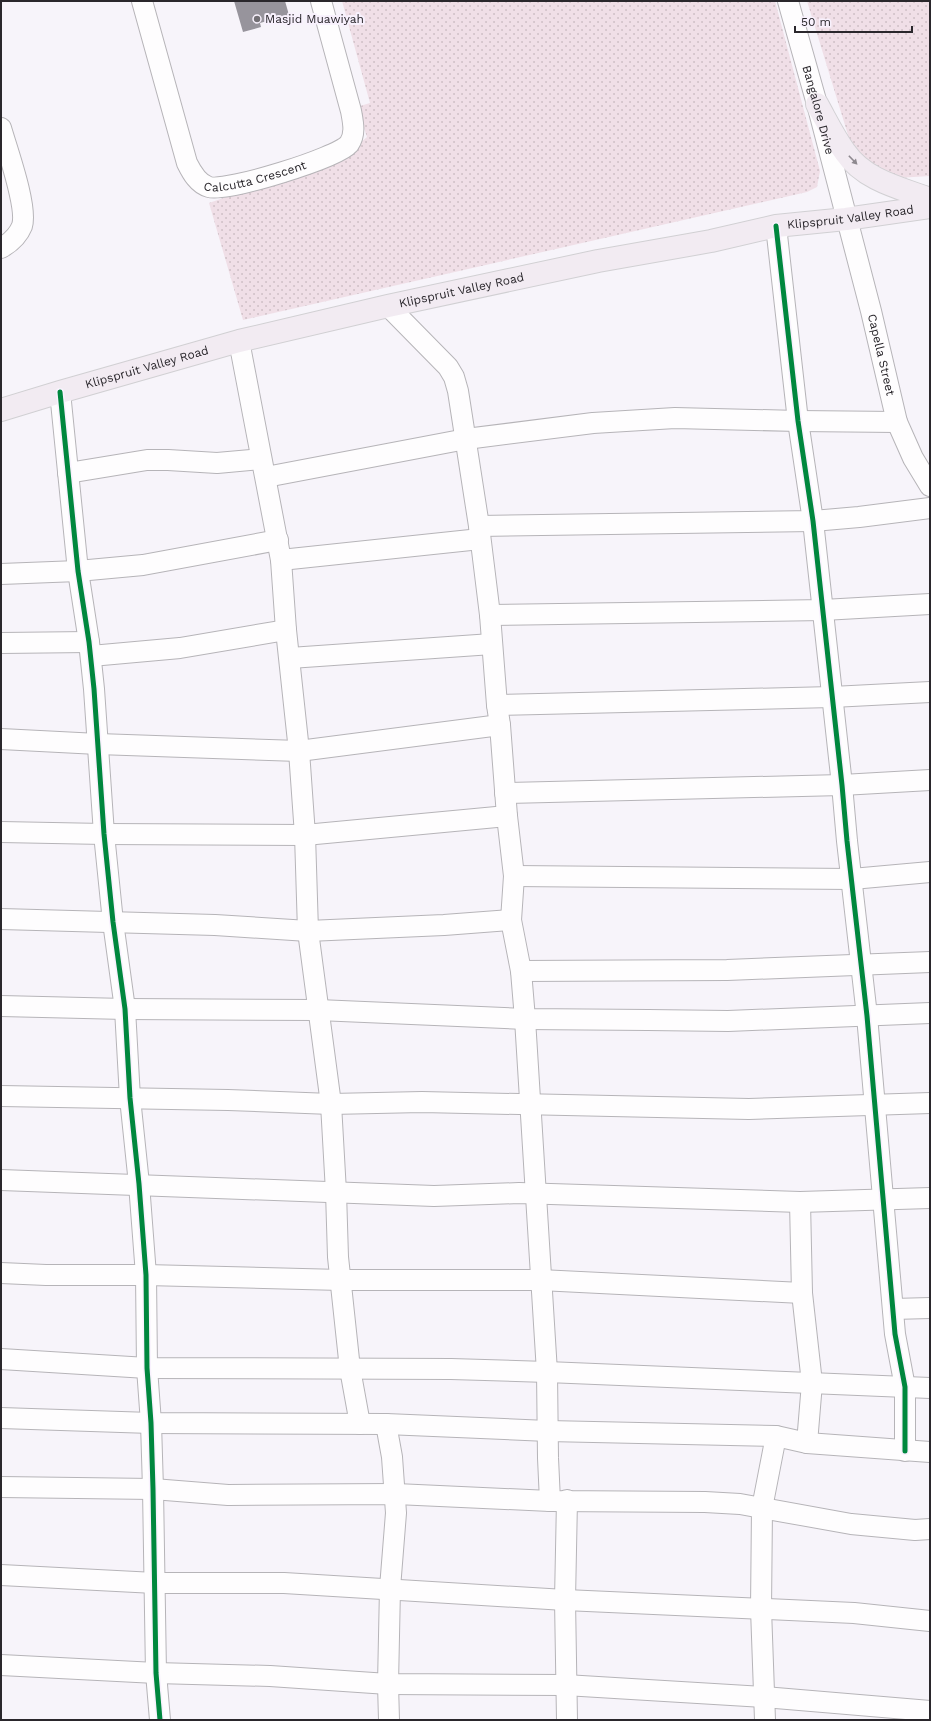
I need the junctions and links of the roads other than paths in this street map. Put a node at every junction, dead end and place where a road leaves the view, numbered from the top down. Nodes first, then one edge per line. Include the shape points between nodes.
1 (142, 1) edge
2 (321, 1) edge
3 (788, 1) edge
4 (817, 104) junction
5 (1, 128) edge
6 (930, 199) edge
7 (930, 207) edge
8 (846, 219) junction
9 (776, 226) junction
10 (1, 248) edge
11 (388, 306) junction
12 (239, 341) junction
13 (60, 392) junction
14 (1, 410) edge
15 (798, 421) junction
16 (897, 422) junction
17 (466, 440) junction
18 (264, 468) junction
19 (68, 473) junction
20 (930, 486) edge
21 (930, 508) edge
22 (813, 521) junction
23 (480, 532) junction
24 (278, 540) junction
25 (281, 560) junction
26 (78, 571) junction
27 (1, 574) edge
28 (930, 604) edge
29 (823, 610) junction
30 (490, 615) junction
31 (286, 630) junction
32 (1, 642) edge
33 (492, 644) junction
34 (90, 649) junction
35 (290, 658) junction
36 (930, 692) edge
37 (832, 697) junction
38 (496, 705) junction
39 (500, 726) junction
40 (1, 739) edge
41 (98, 744) junction
42 (299, 751) junction
43 (930, 780) edge
44 (842, 785) junction
45 (505, 793) junction
46 (507, 816) junction
47 (1, 832) edge
48 (104, 834) junction
49 (305, 836) junction
50 (930, 872) edge
51 (514, 876) junction
52 (852, 879) junction
53 (1, 919) edge
54 (511, 920) junction
55 (113, 922) junction
56 (308, 931) junction
57 (930, 962) edge
58 (861, 965) junction
59 (521, 972) junction
60 (1, 1006) edge
61 (125, 1009) junction
62 (318, 1010) junction
63 (930, 1013) edge
64 (867, 1016) junction
65 (525, 1019) junction
66 (1, 1096) edge
67 (130, 1098) junction
68 (930, 1103) edge
69 (330, 1104) junction
70 (529, 1104) junction
71 (874, 1106) junction
72 (1, 1180) edge
73 (139, 1184) junction
74 (336, 1192) junction
75 (535, 1195) junction
76 (930, 1198) edge
77 (883, 1200) junction
78 (800, 1202) junction
79 (1, 1273) edge
80 (146, 1275) junction
81 (341, 1280) junction
82 (540, 1280) junction
83 (802, 1293) junction
84 (930, 1308) edge
85 (893, 1309) junction
86 (1, 1359) edge
87 (147, 1368) junction
88 (350, 1369) junction
89 (547, 1372) junction
90 (812, 1383) junction
91 (905, 1387) junction
92 (930, 1388) edge
93 (1, 1418) edge
94 (151, 1423) junction
95 (360, 1424) junction
96 (386, 1424) junction
97 (548, 1431) junction
98 (776, 1436) junction
99 (807, 1443) junction
100 (905, 1451) junction
101 (930, 1452) edge
102 (1, 1488) edge
103 (154, 1489) junction
104 (396, 1494) junction
105 (558, 1500) junction
106 (762, 1508) junction
107 (930, 1530) edge
108 (1, 1575) edge
109 (156, 1583) junction
110 (390, 1588) junction
111 (565, 1600) junction
112 (761, 1609) junction
113 (930, 1620) edge
114 (1, 1665) edge
115 (156, 1673) junction
116 (388, 1684) junction
117 (566, 1685) junction
118 (764, 1697) junction
119 (930, 1711) edge
120 (160, 1720) edge
121 (389, 1720) edge
122 (567, 1720) edge
123 (765, 1720) edge

1 - 2 street, Calcutta Crescent via 192,173 203,184 221,188 244,184 328,157 349,143 354,128 351,111
3 - 4 street, Bangalore Drive
4 -> 6 main road via 845,153 859,167 889,184
4 - 8 street, Bangalore Drive
5 - 10 street via 23,216 17,235
7 - 8 main road, Klipspruit Valley Road
8 - 9 main road, Klipspruit Valley Road
8 - 16 street, Capella Street
9 - 11 main road, Klipspruit Valley Road
9 - 15 street
11 - 12 main road, Klipspruit Valley Road
11 - 17 street via 448,367 454,377
12 - 13 main road, Klipspruit Valley Road
12 - 18 street
13 - 14 main road, Klipspruit Valley Road
13 - 19 street
15 - 16 street
15 - 17 street via 674,418 593,423
15 - 22 street
16 - 20 street, Capella Street via 913,458
17 - 18 street
17 - 23 street
18 - 19 street via 147,460
18 - 24 street
19 - 26 street
21 - 22 street
22 - 23 street
22 - 29 street
23 - 25 street
23 - 30 street
24 - 25 street
24 - 26 street via 143,565
25 - 31 street
26 - 27 street
26 - 34 street
28 - 29 street
29 - 30 street
29 - 37 street
30 - 33 street
31 - 34 street via 180,648
31 - 35 street
32 - 34 street
33 - 35 street
33 - 38 street
34 - 41 street
35 - 42 street
36 - 37 street
37 - 38 street
37 - 44 street
38 - 39 street
39 - 42 street
39 - 45 street
40 - 41 street
41 - 42 street
41 - 48 street
42 - 49 street
43 - 44 street
44 - 45 street
44 - 52 street
45 - 46 street
46 - 49 street
46 - 51 street
47 - 48 street
48 - 49 street
48 - 55 street
49 - 56 street
50 - 52 street
51 - 52 street
51 - 54 street
52 - 58 street
53 - 55 street
54 - 56 street
54 - 59 street
55 - 56 street
55 - 61 street
56 - 62 street
57 - 58 street
58 - 59 street via 727,970
58 - 64 street
59 - 65 street
60 - 61 street
61 - 62 street
61 - 67 street
62 - 65 street
62 - 69 street
63 - 64 street
64 - 65 street via 728,1021
64 - 71 street
65 - 70 street
66 - 67 street
67 - 69 street
67 - 73 street
68 - 71 street
69 - 70 street
69 - 74 street
70 - 71 street via 749,1109
70 - 75 street
71 - 77 street
72 - 73 street
73 - 74 street
73 - 80 street
74 - 75 street via 434,1196 519,1193
74 - 81 street
75 - 78 street
75 - 82 street
76 - 77 street
77 - 78 street
77 - 85 street
78 - 83 street
79 - 80 street
80 - 81 street
80 - 87 street
81 - 82 street
81 - 88 street
82 - 83 street
82 - 89 street
83 - 90 street
84 - 85 street
85 - 91 street
86 - 87 street
87 - 88 street
87 - 94 street
88 - 89 street
88 - 95 street
89 - 90 street
89 - 97 street
90 - 91 street
90 - 99 street
91 - 92 street
91 - 100 street
93 - 94 street
94 - 95 street
94 - 103 street
95 - 96 street
96 - 97 street
96 - 104 street
97 - 98 street
97 - 105 street
98 - 99 street
98 - 106 street
99 - 100 street
100 - 101 street
102 - 103 street
103 - 104 street via 228,1495
103 - 109 street
104 - 105 street
104 - 110 street
105 - 106 street via 705,1502
105 - 111 street
106 - 107 street via 851,1524
106 - 112 street
108 - 109 street
109 - 110 street via 284,1582
109 - 115 street
110 - 111 street
110 - 116 street
111 - 112 street
111 - 117 street
112 - 113 street via 854,1613
112 - 118 street
114 - 115 street
115 - 116 street via 270,1676
115 - 120 street
116 - 117 street
116 - 121 street
117 - 118 street
117 - 122 street
118 - 119 street
118 - 123 street

